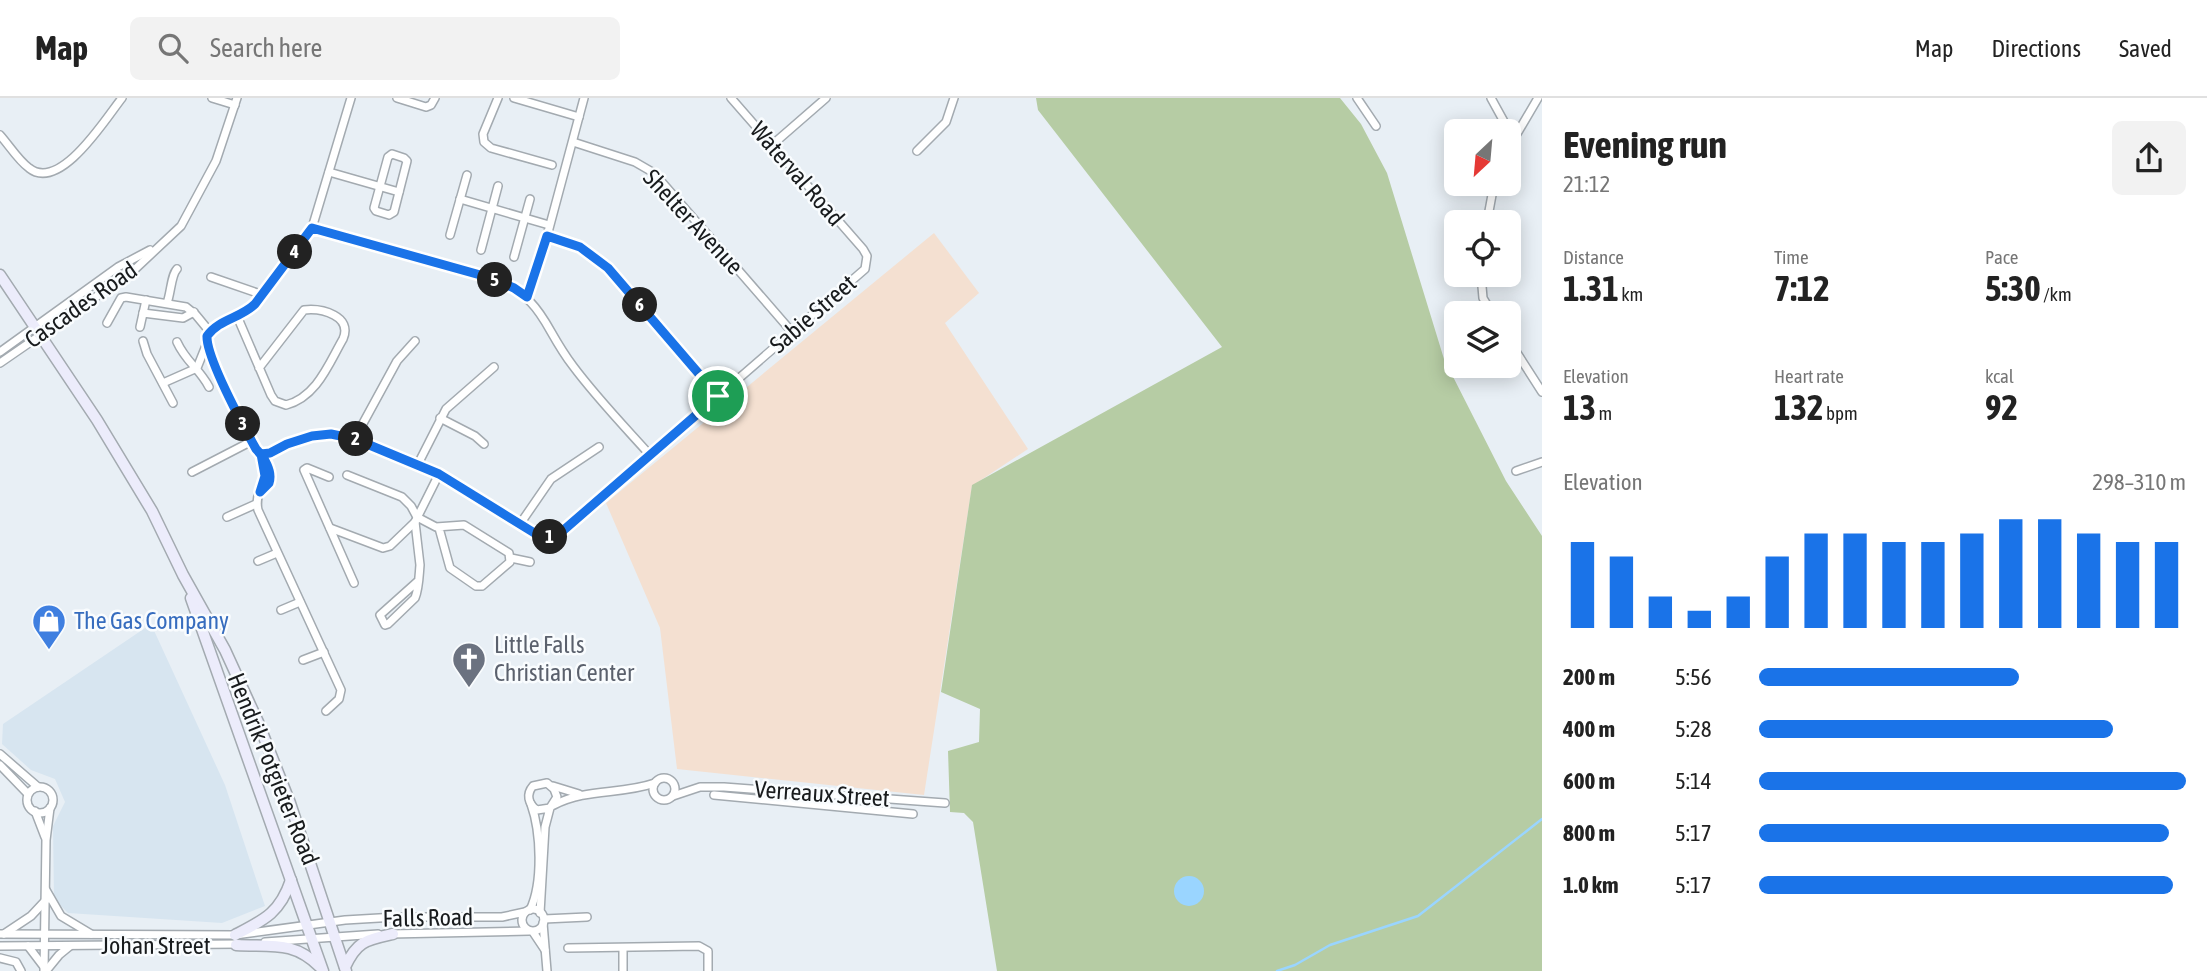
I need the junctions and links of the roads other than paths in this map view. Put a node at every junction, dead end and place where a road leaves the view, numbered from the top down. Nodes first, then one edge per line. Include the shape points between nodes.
1 (122, 98) edge
2 (212, 98) edge
3 (351, 98) edge
4 (397, 98) edge
5 (435, 98) edge
6 (498, 98) edge
7 (514, 98) edge
8 (584, 98) edge
9 (730, 98) edge
10 (826, 98) edge
11 (954, 98) edge
12 (1357, 98) edge
13 (1491, 98) edge
14 (1538, 98) edge
15 (236, 101) edge
16 (579, 117) junction
17 (1503, 119) edge
18 (1521, 125) edge
19 (1376, 126) dead end
20 (0, 135) edge
21 (573, 142) junction
22 (772, 145) junction
23 (917, 151) dead end
24 (552, 165) dead end
25 (329, 172) junction
26 (467, 175) dead end
27 (498, 186) dead end
28 (380, 187) junction
29 (399, 192) junction
30 (460, 199) junction
31 (530, 199) dead end
32 (492, 208) junction
33 (526, 218) junction
34 (549, 225) junction
35 (312, 228) junction
36 (450, 235) dead end
37 (547, 236) junction
38 (160, 245) junction
39 (863, 249) joint
40 (481, 250) dead end
41 (514, 257) dead end
42 (177, 269) dead end
43 (0, 275) edge
44 (211, 277) dead end
45 (263, 295) junction
46 (527, 297) junction
47 (146, 300) junction
48 (167, 303) junction
49 (194, 312) junction
50 (143, 313) junction
51 (237, 316) junction
52 (107, 323) dead end
53 (140, 327) dead end
54 (37, 330) junction
55 (210, 332) junction
56 (792, 332) junction
57 (143, 341) dead end
58 (415, 341) dead end
59 (177, 342) dead end
60 (207, 343) junction
61 (0, 352) edge
62 (1521, 359) edge
63 (0, 363) edge
64 (494, 367) dead end
65 (197, 368) junction
66 (259, 368) junction
67 (163, 383) junction
68 (209, 387) dead end
69 (1542, 392) edge
70 (718, 396) junction
71 (173, 403) dead end
72 (440, 418) junction
73 (355, 439) junction
74 (252, 441) junction
75 (484, 444) dead end
76 (599, 447) dead end
77 (261, 454) junction
78 (650, 455) junction
79 (1542, 462) edge
80 (418, 464) junction
81 (1516, 471) dead end
82 (192, 472) dead end
83 (439, 474) junction
84 (347, 475) dead end
85 (329, 477) dead end
86 (256, 504) junction
87 (227, 517) dead end
88 (416, 520) junction
89 (520, 524) junction
90 (330, 528) junction
91 (439, 528) junction
92 (277, 553) junction
93 (511, 558) junction
94 (258, 561) dead end
95 (530, 562) dead end
96 (183, 575) junction
97 (418, 581) junction
98 (354, 583) dead end
99 (300, 602) junction
100 (281, 610) dead end
101 (324, 652) junction
102 (303, 660) dead end
103 (326, 711) dead end
104 (0, 754) edge
105 (0, 765) edge
106 (671, 782) junction
107 (655, 783) junction
108 (551, 785) junction
109 (38, 787) junction
110 (700, 787) junction
111 (626, 790) junction
112 (28, 794) junction
113 (580, 794) junction
114 (714, 795) dead end
115 (673, 796) junction
116 (656, 797) junction
117 (945, 803) dead end
118 (530, 804) junction
119 (552, 807) junction
120 (50, 808) junction
121 (35, 811) junction
122 (913, 814) dead end
123 (46, 841) junction
124 (291, 880) junction
125 (46, 890) junction
126 (46, 900) junction
127 (527, 911) junction
128 (587, 917) dead end
129 (462, 918) junction
130 (542, 918) junction
131 (330, 922) junction
132 (306, 925) junction
133 (462, 931) junction
134 (531, 931) junction
135 (1, 934) edge
136 (45, 934) junction
137 (393, 934) junction
138 (92, 935) junction
139 (335, 936) junction
140 (311, 937) junction
141 (235, 939) junction
142 (0, 946) edge
143 (28, 946) junction
144 (45, 946) junction
145 (70, 946) junction
146 (568, 948) dead end
147 (623, 948) junction
148 (546, 951) junction
149 (0, 958) edge
150 (345, 969) edge
151 (45, 970) edge
152 (323, 970) edge
153 (21, 971) edge
154 (547, 971) edge
155 (623, 971) edge
156 (708, 971) edge

1 - 20 street via 69,163 55,170 29,169
2 - 15 street
3 - 25 street
4 - 5 street via 426,107
6 - 24 street via 484,142
7 - 16 street
8 - 16 street
9 - 22 street, Waterval Road
10 - 22 street
11 - 23 street via 946,122
12 - 19 street
13 - 17 street
14 - 18 street
15 - 38 street, Cascades Road via 203,189 181,226
16 - 21 street
21 - 34 street
21 - 56 street, Shelter Avenue via 635,162 653,173
22 - 39 street, Waterval Road
25 - 28 street
25 - 35 street
26 - 30 street
27 - 32 street
28 - 29 street
28 - 29 street via 376,211 392,214
28 - 29 street via 389,155 404,158
30 - 32 street
30 - 36 street
31 - 33 street
32 - 33 street
32 - 40 street
33 - 34 street
33 - 41 street
34 - 37 street
35 - 45 street
35 - 46 street via 491,278
37 - 46 street
37 - 70 street via 580,247 608,268
38 - 54 street, Cascades Road via 118,267
38 - 54 street, Cascades Road via 132,272
39 - 56 street, Sabie Street via 865,269
42 - 48 street
43 - 54 main road, Hendrik Potgieter Road
44 - 45 street
45 - 51 street
46 - 78 street via 570,363
47 - 48 street
47 - 50 street
47 - 52 street via 123,297
48 - 49 street
49 - 50 street via 183,318
49 - 55 street
50 - 53 street
51 - 55 street
51 - 66 street
54 - 61 street, Cascades Road
54 - 63 street, Cascades Road
54 - 96 main road, Hendrik Potgieter Road via 152,511
55 - 60 street
56 - 70 street, Sabie Street
57 - 67 street
58 - 73 street via 397,361
59 - 65 street
60 - 65 street
60 - 74 street
62 - 69 street
64 - 72 street via 455,399
65 - 67 street
65 - 68 street
66 - 66 street via 304,310 342,318 346,324 347,331 316,385 291,404 275,401
67 - 71 street
70 - 78 street, Sabie Street
72 - 75 street
72 - 80 street
73 - 77 street, Sabie Street via 312,436
73 - 80 street, Sabie Street
74 - 77 street
74 - 82 street
76 - 89 street via 551,479
77 - 86 street via 265,476
78 - 89 street, Sabie Street via 558,535 545,537
79 - 81 street
80 - 83 street, Sabie Street
83 - 88 street
83 - 89 street, Sabie Street
84 - 88 street via 402,497
85 - 90 street via 305,468
86 - 87 street
86 - 92 street
88 - 90 street via 383,548
88 - 91 street
88 - 97 street
90 - 98 street
91 - 93 street via 464,525
91 - 93 street via 450,568 476,586 482,586
92 - 94 street
92 - 99 street
93 - 95 street
96 - 124 main road, Hendrik Potgieter Road
96 - 131 main road, Hendrik Potgieter Road via 258,722
97 - 97 street via 380,615 385,625 412,603
99 - 100 street
99 - 101 street
101 - 102 street
101 - 103 street via 342,693
104 - 109 street
105 - 112 street
106 - 107 street via 661,779
106 - 110 street, Verreaux Street
106 - 115 street
107 - 111 street
107 - 116 street
108 - 113 street
108 - 118 street via 533,786
108 - 119 street via 556,793
109 - 112 street
109 - 120 street via 51,793
110 - 115 street, Verreaux Street
110 - 117 street, Verreaux Street
111 - 113 street
111 - 116 street
112 - 121 street via 29,806
113 - 119 street
114 - 122 street
115 - 116 street via 665,800
118 - 119 street via 537,810
118 - 127 street via 538,828 538,848 536,892
119 - 130 street via 543,849
120 - 121 street
120 - 123 street
121 - 123 street
123 - 125 street
124 - 132 main road, Hendrik Potgieter Road
124 - 141 main road via 286,896 272,913
125 - 126 street
125 - 138 street via 61,916
126 - 135 street via 31,916
126 - 136 street
127 - 129 street, Falls Road
127 - 130 street
127 - 134 street via 522,924
128 - 130 street
129 - 131 street, Falls Road
129 - 133 street
130 - 134 street via 540,929
130 - 148 street
131 - 132 street, Falls Road
131 - 139 main road, Hendrik Potgieter Road
132 - 140 main road, Hendrik Potgieter Road
132 - 141 street, Johan Street
133 - 134 street, Falls Road
133 - 137 street, Falls Road
134 - 148 street
135 - 136 street, Johan Street
136 - 138 street, Johan Street
136 - 144 street
137 - 139 street, Falls Road
137 - 150 main road via 363,942
138 - 141 street, Johan Street
139 - 140 street, Falls Road
139 - 150 main road, Hendrik Potgieter Road
140 - 141 street, Johan Street
140 - 152 main road, Hendrik Potgieter Road
141 - 145 street, Johan Street
141 - 152 main road via 292,948
142 - 143 street, Johan Street
143 - 144 street, Johan Street
143 - 151 street
144 - 145 street, Johan Street
144 - 151 street
145 - 151 street
146 - 147 street
147 - 155 street
147 - 156 street via 699,946 708,951
148 - 154 street
149 - 153 street via 16,962

